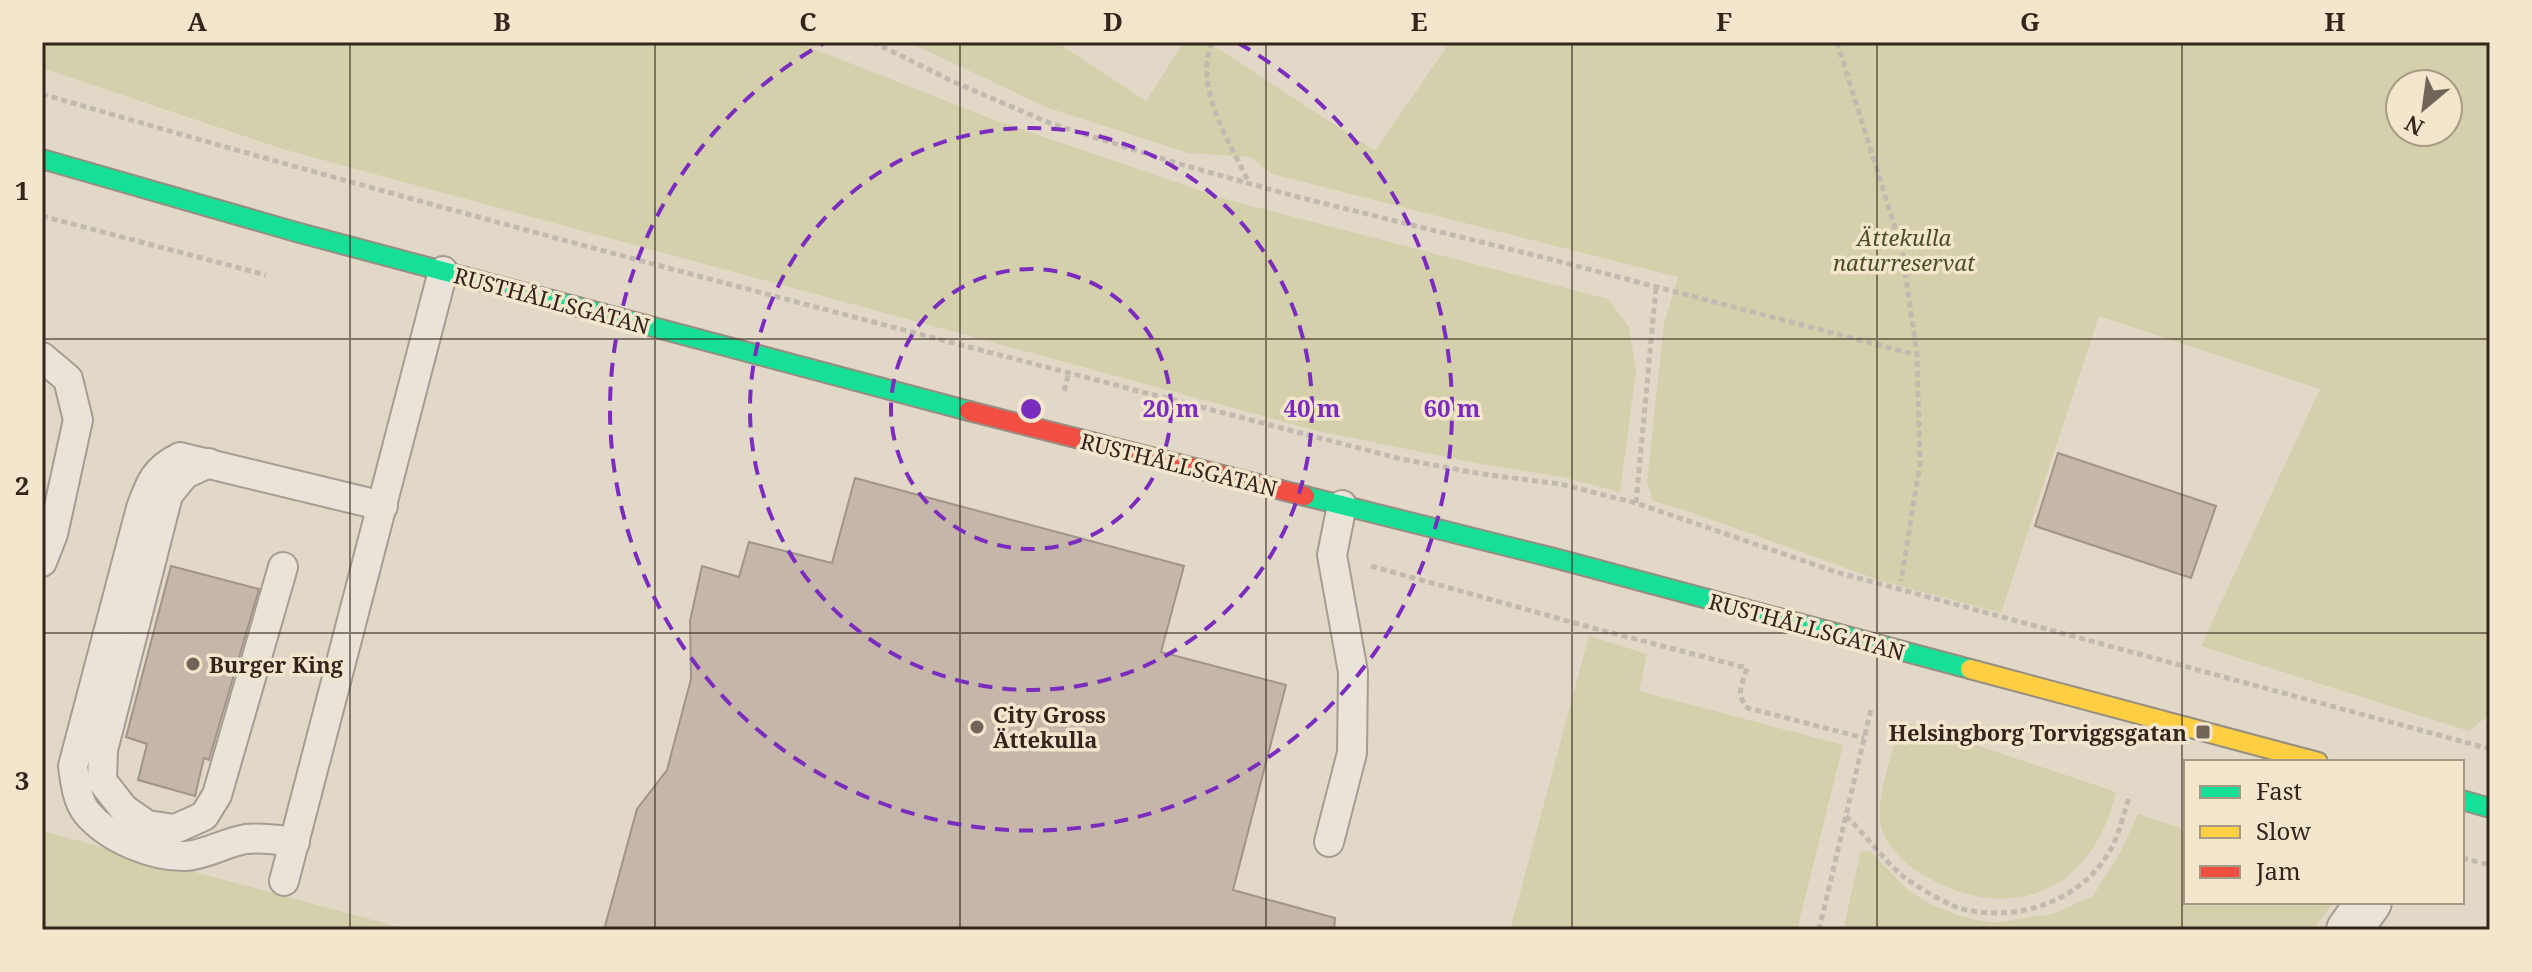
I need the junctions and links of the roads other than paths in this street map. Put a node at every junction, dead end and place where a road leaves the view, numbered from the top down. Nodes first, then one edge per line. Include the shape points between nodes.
1 (42, 159) edge
2 (443, 271) junction
3 (42, 357) edge
4 (209, 463) junction
5 (1342, 505) junction
6 (383, 506) junction
7 (42, 562) edge
8 (283, 567) dead end
9 (2311, 760) edge
10 (295, 842) junction
11 (1329, 842) dead end
12 (284, 881) dead end
13 (2368, 904) edge
14 (2349, 930) edge

1 - 2 main road, RUSTHÅLLSGATAN
2 - 5 main road, RUSTHÅLLSGATAN
2 - 6 lane
3 - 7 lane via 68,379 78,420
4 - 6 lane
4 - 8 lane via 185,474 168,495 103,750 102,781 124,809 147,825 175,829 204,816 217,795
4 - 10 lane via 180,457 163,465 149,485 73,766 76,786 86,811 108,831 164,855 190,856 244,839
5 - 9 main road, RUSTHÅLLSGATAN
5 - 11 lane via 1332,555 1353,672 1352,753
6 - 10 lane
10 - 12 lane
13 - 14 street

